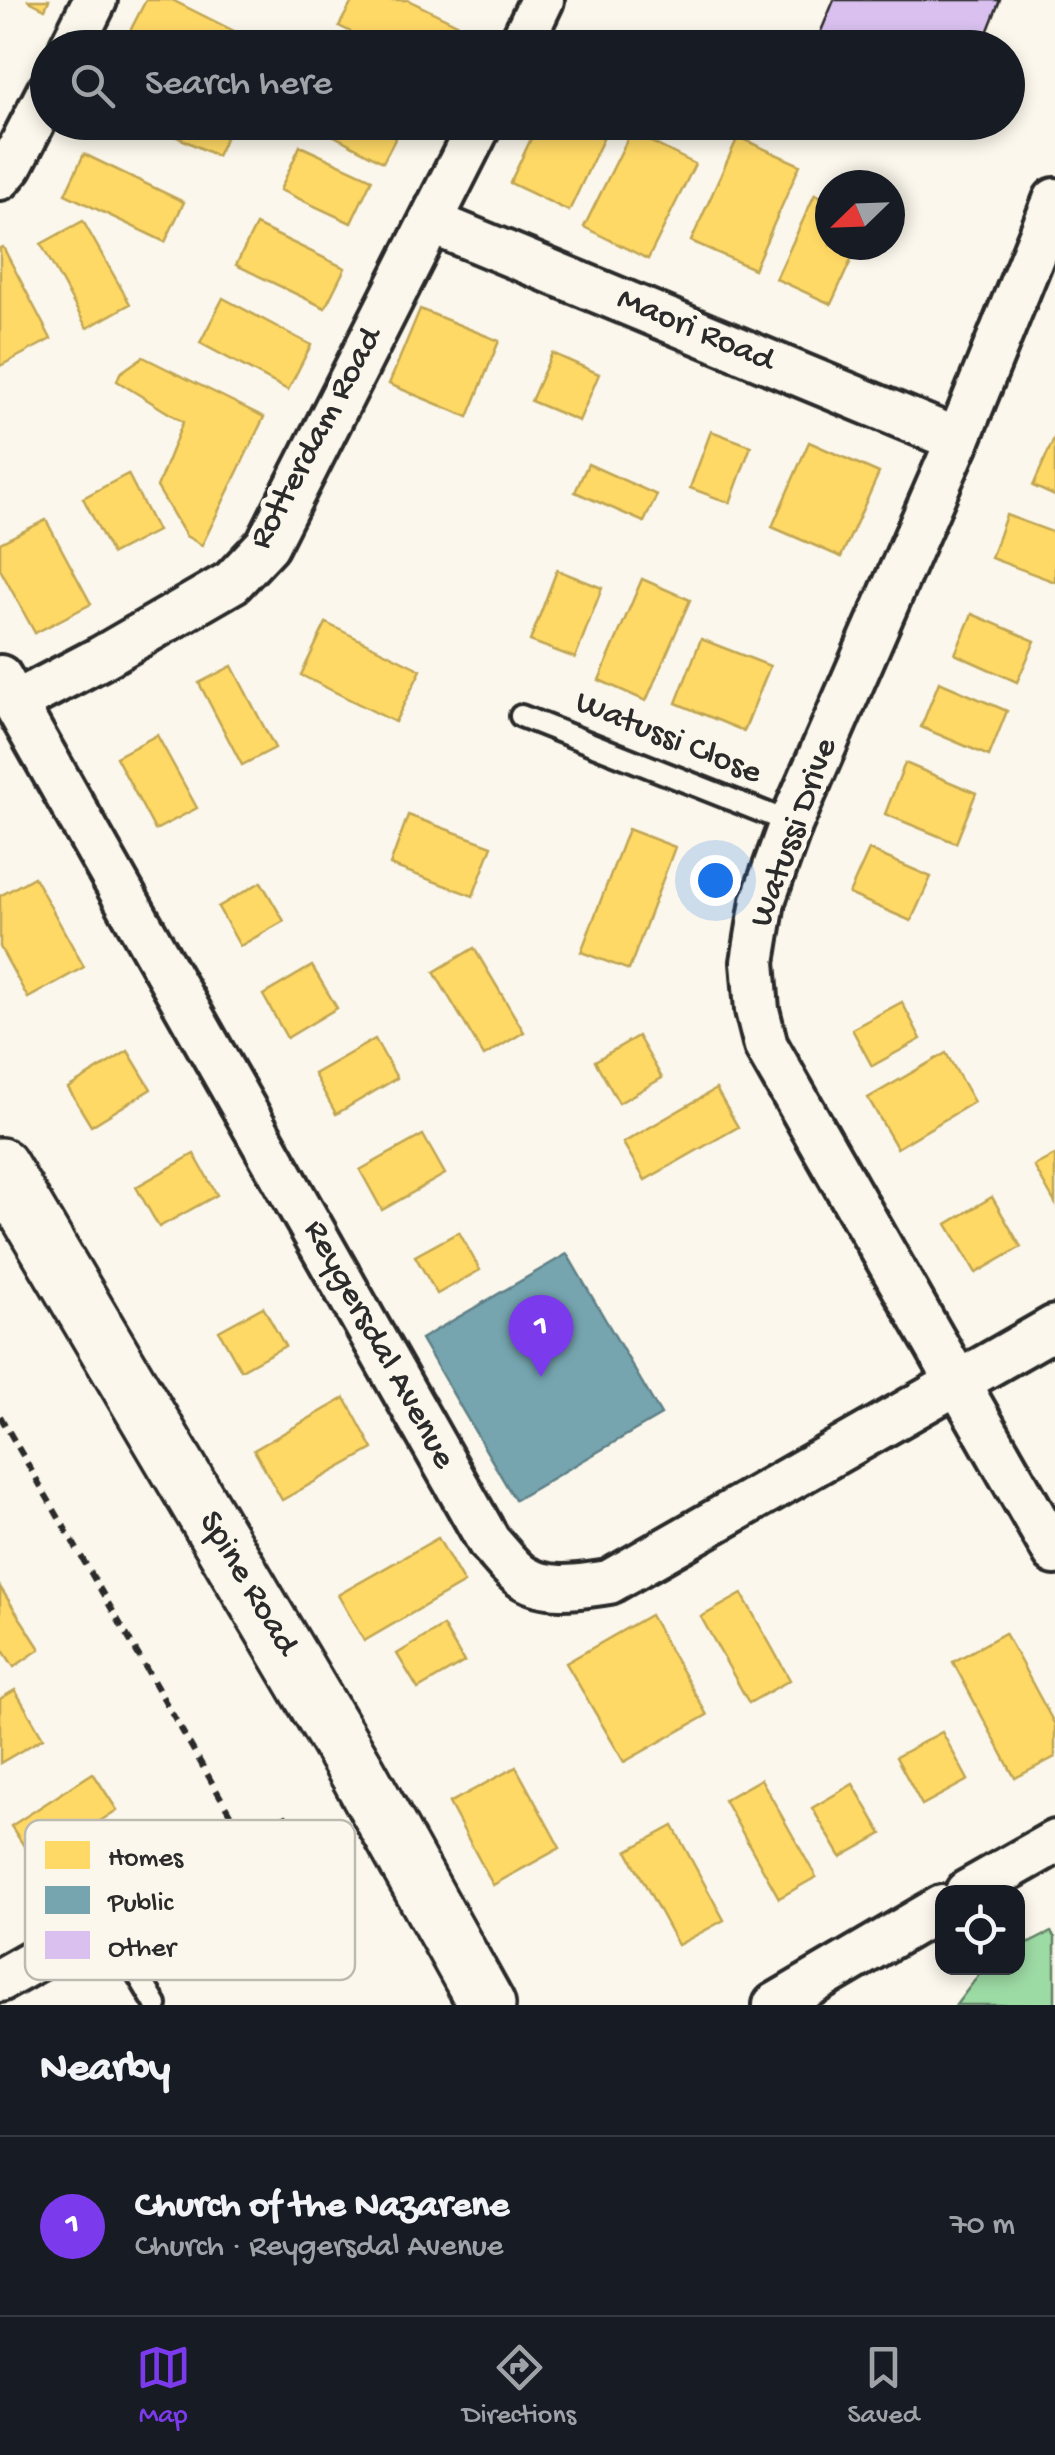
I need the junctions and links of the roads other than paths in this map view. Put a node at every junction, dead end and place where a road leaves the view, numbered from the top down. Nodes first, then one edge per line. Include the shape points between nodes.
1 (95, 0) edge
2 (542, 0) edge
3 (80, 30) edge
4 (527, 30) edge
5 (30, 128) edge
6 (472, 140) edge
7 (0, 178) edge
8 (1055, 200) edge
9 (431, 222) junction
10 (958, 440) junction
11 (7, 690) edge
12 (522, 716) dead end
13 (791, 823) junction
14 (0, 1166) edge
15 (1055, 1327) edge
16 (959, 1382) junction
17 (1055, 1552) edge
18 (1055, 1842) edge
19 (979, 1885) edge
20 (935, 1911) edge
21 (25, 1963) edge
22 (2, 1974) edge
23 (142, 1980) edge
24 (156, 2005) edge
25 (487, 2005) edge
26 (775, 2005) edge

1 - 3 street
2 - 4 street
5 - 7 street
6 - 9 street, Rotterdam Road
8 - 10 street, Watussi Drive
9 - 10 street, Maori Road
9 - 11 street, Rotterdam Road via 266,545 232,582 101,658
10 - 13 street, Watussi Drive
11 - 16 street, Reygersdal Avenue via 489,1542 521,1576 544,1586 609,1582
12 - 13 lane, Watussi Close
13 - 16 street, Watussi Drive via 764,902 753,962 766,1046
14 - 25 main road, Spine Road
15 - 16 street, Reygersdal Avenue
16 - 17 street, Watussi Drive
18 - 19 street
20 - 26 street
21 - 22 street
23 - 24 lane

